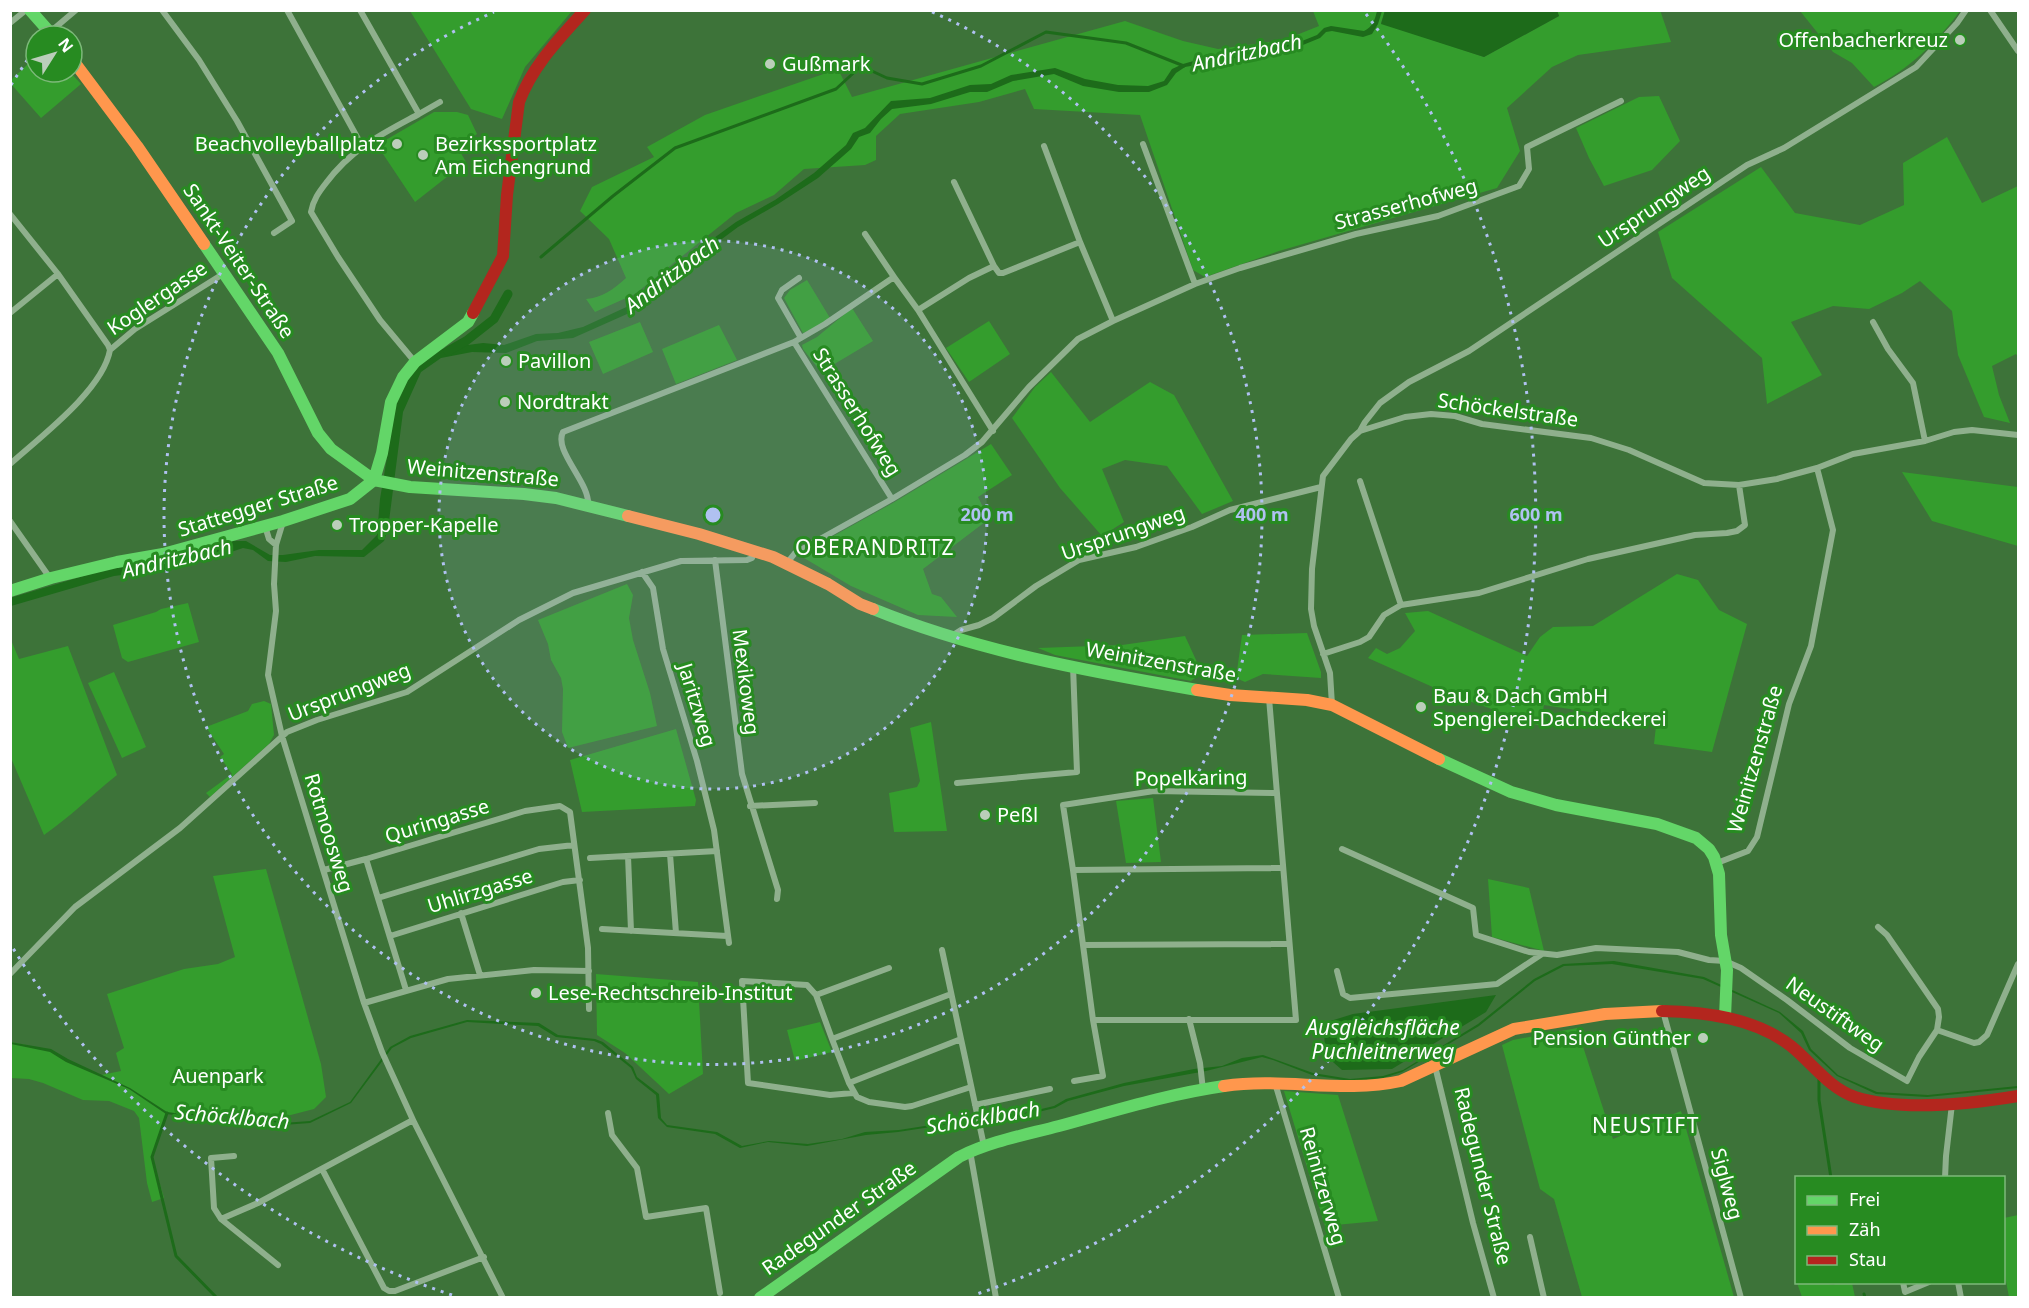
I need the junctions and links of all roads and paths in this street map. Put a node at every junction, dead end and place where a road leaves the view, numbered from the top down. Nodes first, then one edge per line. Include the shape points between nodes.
1 (28, 10) edge
2 (76, 10) edge
3 (162, 10) edge
4 (287, 10) edge
5 (360, 10) edge
6 (585, 10) edge
7 (1966, 10) edge
8 (1990, 10) edge
9 (10, 24) edge
10 (41, 24) edge
11 (61, 24) edge
12 (2019, 51) edge
13 (84, 75) edge
14 (1621, 101) dead end
15 (440, 102) dead end
16 (419, 114) junction
17 (1143, 144) dead end
18 (362, 146) junction
19 (1044, 146) dead end
20 (954, 182) dead end
21 (10, 214) edge
22 (274, 233) dead end
23 (865, 234) dead end
24 (1080, 242) junction
25 (994, 266) junction
26 (58, 274) junction
27 (223, 274) junction
28 (894, 277) junction
29 (799, 278) dead end
30 (1195, 285) junction
31 (918, 310) junction
32 (10, 313) edge
33 (1113, 321) junction
34 (1873, 322) dead end
35 (801, 338) junction
36 (794, 342) junction
37 (110, 350) junction
38 (415, 362) junction
39 (674, 388) joint
40 (993, 431) junction
41 (1360, 431) junction
42 (2019, 435) edge
43 (1925, 441) junction
44 (10, 464) edge
45 (1817, 468) junction
46 (378, 480) junction
47 (1360, 481) dead end
48 (1739, 485) junction
49 (1321, 487) junction
50 (892, 499) junction
51 (588, 506) junction
52 (10, 521) edge
53 (283, 521) junction
54 (266, 526) junction
55 (276, 544) junction
56 (754, 550) junction
57 (714, 560) junction
58 (787, 563) junction
59 (639, 573) junction
60 (51, 578) junction
61 (10, 591) edge
62 (1401, 605) junction
63 (949, 637) junction
64 (1323, 654) junction
65 (1073, 666) junction
66 (1269, 698) junction
67 (1332, 705) junction
68 (282, 736) junction
69 (957, 783) dead end
70 (1277, 793) junction
71 (815, 803) dead end
72 (750, 806) junction
73 (574, 845) junction
74 (1342, 849) dead end
75 (717, 851) junction
76 (670, 854) junction
77 (628, 856) junction
78 (590, 858) dead end
79 (366, 859) junction
80 (1717, 863) junction
81 (1282, 868) junction
82 (324, 870) junction
83 (1073, 870) junction
84 (580, 880) junction
85 (378, 898) junction
86 (777, 899) dead end
87 (461, 913) junction
88 (1878, 927) dead end
89 (602, 929) dead end
90 (631, 931) junction
91 (676, 933) junction
92 (390, 936) junction
93 (727, 936) junction
94 (729, 944) dead end
95 (1289, 944) junction
96 (1083, 945) junction
97 (942, 950) dead end
98 (1543, 953) junction
99 (1725, 961) junction
100 (2019, 964) edge
101 (889, 968) dead end
102 (589, 971) junction
103 (1337, 971) dead end
104 (10, 974) edge
105 (480, 975) junction
106 (406, 990) junction
107 (951, 994) junction
108 (816, 995) junction
109 (364, 1003) junction
110 (589, 1009) dead end
111 (1662, 1010) junction
112 (1725, 1017) junction
113 (1189, 1019) junction
114 (1093, 1020) junction
115 (1937, 1030) junction
116 (832, 1039) junction
117 (961, 1039) junction
118 (1434, 1065) junction
119 (1074, 1081) dead end
120 (849, 1083) junction
121 (1275, 1083) junction
122 (1203, 1085) junction
123 (971, 1087) junction
124 (1050, 1089) dead end
125 (853, 1093) junction
126 (2019, 1096) edge
127 (1952, 1104) junction
128 (975, 1105) junction
129 (608, 1113) dead end
130 (413, 1120) junction
131 (984, 1146) junction
132 (970, 1151) junction
133 (234, 1156) dead end
134 (322, 1169) junction
135 (1946, 1176) edge
136 (222, 1219) junction
137 (1530, 1237) dead end
138 (484, 1257) junction
139 (278, 1265) dead end
140 (1903, 1284) edge
141 (1924, 1284) edge
142 (720, 1293) dead end
143 (503, 1298) edge
144 (760, 1298) edge
145 (996, 1298) edge
146 (1339, 1298) edge
147 (1494, 1298) edge
148 (1544, 1298) edge
149 (1741, 1298) edge

1 - 9 street
1 - 10 main road
2 - 11 street
3 - 22 street via 222,96 292,221
4 - 18 street
5 - 16 street
6 - 38 main road via 529,77 522,92 504,244 496,271 468,322
7 - 41 street, Ursprungweg via 1916,67 1784,148 1747,165 1469,351 1409,382 1380,403
8 - 12 street
13 - 27 main road, Sankt-Veiter-Straße
14 - 30 street, Strasserhofweg via 1527,147 1529,169 1519,186 1438,216 1285,254
15 - 16 street
16 - 18 street
17 - 30 street
18 - 38 street via 337,168 313,201 311,212 380,320
19 - 24 street
20 - 25 street
21 - 26 street, Koglergasse
23 - 28 street
24 - 25 street via 1003,273
24 - 33 street
25 - 31 street
26 - 32 street
26 - 37 street, Koglergasse
27 - 37 street, Koglergasse via 135,329
27 - 46 main road, Sankt-Veiter-Straße via 278,352 318,433 331,449
28 - 31 street
28 - 35 street, Strasserhofweg
29 - 35 street, Strasserhofweg via 782,290 778,298
30 - 33 street, Strasserhofweg
31 - 40 street
33 - 40 street, Strasserhofweg via 1078,339 1029,387
34 - 43 street via 1913,383
35 - 36 street, Strasserhofweg
36 - 39 street, Strasserhofweg
36 - 50 street, Strasserhofweg
37 - 44 street, Koglergasse via 87,394
38 - 46 main road via 403,376 391,402
39 - 51 street, Weinitzenstraße via 561,433 563,446 588,496
40 - 50 street, Strasserhofweg via 965,455
41 - 48 street, Schöckelstraße via 1406,417 1455,416 1482,424 1591,438 1704,483
41 - 49 street via 1323,476
42 - 43 street, Schöckelstraße via 1972,430
43 - 45 street, Schöckelstraße via 1853,453
45 - 48 street, Schöckelstraße
45 - 80 street, Weinitzenstraße via 1833,530 1811,646 1789,704 1757,837 1748,851
46 - 51 main road, Weinitzenstraße via 426,488 524,494
46 - 53 main road, Stattegger Straße via 350,499
47 - 62 street
48 - 62 street via 1745,525 1737,531 1695,534 1588,559 1479,593
49 - 63 street, Ursprungweg via 1230,510 1136,547 1079,560 999,614
49 - 64 street via 1311,609
50 - 58 street, Strasserhofweg via 795,553
51 - 56 main road, Weinitzenstraße
52 - 60 street
53 - 54 main road, Stattegger Straße
53 - 55 street, Rotmoosweg
54 - 55 street, Rotmoosweg via 269,538
54 - 60 main road, Stattegger Straße via 163,554
55 - 68 street, Rotmoosweg via 276,611 268,675
56 - 57 street, Ursprungweg via 747,560
56 - 58 main road, Weinitzenstraße
57 - 59 street, Ursprungweg via 681,561
57 - 72 street, Mexikoweg via 738,749
58 - 63 main road, Weinitzenstraße via 860,604
59 - 68 street, Ursprungweg via 573,593 519,620 407,692 317,720
59 - 75 street, Jaritzweg via 653,588 663,649 697,761
60 - 61 main road, Stattegger Straße
62 - 64 street via 1384,615 1369,637
63 - 65 main road, Weinitzenstraße
64 - 67 street via 1330,673
65 - 66 main road, Weinitzenstraße via 1195,690
65 - 69 street via 1077,772
66 - 67 main road, Weinitzenstraße
66 - 70 street, Popelkaring
67 - 80 main road, Weinitzenstraße via 1511,792 1685,833 1709,849
68 - 82 street, Rotmoosweg
68 - 104 street, Ursprungweg via 180,828 75,907
70 - 81 street, Popelkaring
70 - 83 street, Popelkaring via 1154,791 1063,805
71 - 72 street
72 - 86 street, Mexikoweg via 778,890
73 - 79 street, Quringasse via 570,812 560,806 525,812
73 - 84 street
73 - 85 street via 539,849
74 - 98 street via 1473,908 1476,935
75 - 76 street
75 - 93 street, Jaritzweg
76 - 77 street
76 - 91 street
77 - 78 street
77 - 90 street
79 - 82 street, Quringasse
79 - 85 street
80 - 99 main road
81 - 83 street
81 - 95 street, Popelkaring
82 - 109 street, Rotmoosweg
83 - 96 street, Popelkaring
84 - 87 street, Uhlirzgasse
84 - 102 street
85 - 92 street
87 - 92 street, Uhlirzgasse
87 - 105 street
88 - 115 street via 1887,934 1938,1009
89 - 90 street
90 - 91 street
91 - 93 street
92 - 106 street
93 - 94 street, Jaritzweg
95 - 96 street
95 - 113 street, Popelkaring via 1296,1020
96 - 114 street, Popelkaring
97 - 107 street
98 - 99 street via 1557,955 1596,948 1678,952
98 - 103 street via 1497,984 1350,998 1343,994
99 - 112 main road
99 - 115 street, Neustiftweg via 1787,1000 1850,1048 1907,1081
100 - 115 street via 1986,1035 1978,1042
101 - 108 street
102 - 105 street
102 - 110 street
105 - 106 street
106 - 109 street
107 - 116 street
107 - 117 street
108 - 116 street
108 - 125 street via 807,985 742,981 748,1083 830,1095
109 - 130 street, Rotmoosweg
111 - 112 main road, Radegunder Straße
111 - 118 main road, Radegunder Straße via 1575,1018 1509,1031
111 - 149 street, Siglweg
112 - 127 main road, Radegunder Straße via 1771,1033 1853,1096 1888,1103
113 - 114 street, Popelkaring
113 - 122 street
114 - 119 street, Popelkaring via 1103,1077
116 - 120 street
117 - 120 street
117 - 123 street
118 - 121 main road, Radegunder Straße via 1401,1080 1367,1088
118 - 147 street, Radegunder Straße
120 - 125 street
121 - 122 main road, Radegunder Straße
121 - 146 street, Reinitzerweg
122 - 131 main road, Radegunder Straße
123 - 125 street via 905,1107 863,1100
123 - 128 street
124 - 128 street
126 - 127 main road, Radegunder Straße
127 - 135 street
128 - 131 street
129 - 142 street via 612,1135 637,1168 646,1217 706,1208
130 - 134 street
130 - 138 street, Rotmoosweg
131 - 132 main road, Radegunder Straße
132 - 144 main road, Radegunder Straße
132 - 145 street
133 - 136 street via 211,1158 214,1208
134 - 136 street
134 - 138 street via 389,1291
136 - 139 street
137 - 148 street
138 - 143 street, Rotmoosweg
140 - 141 street via 1905,1292

